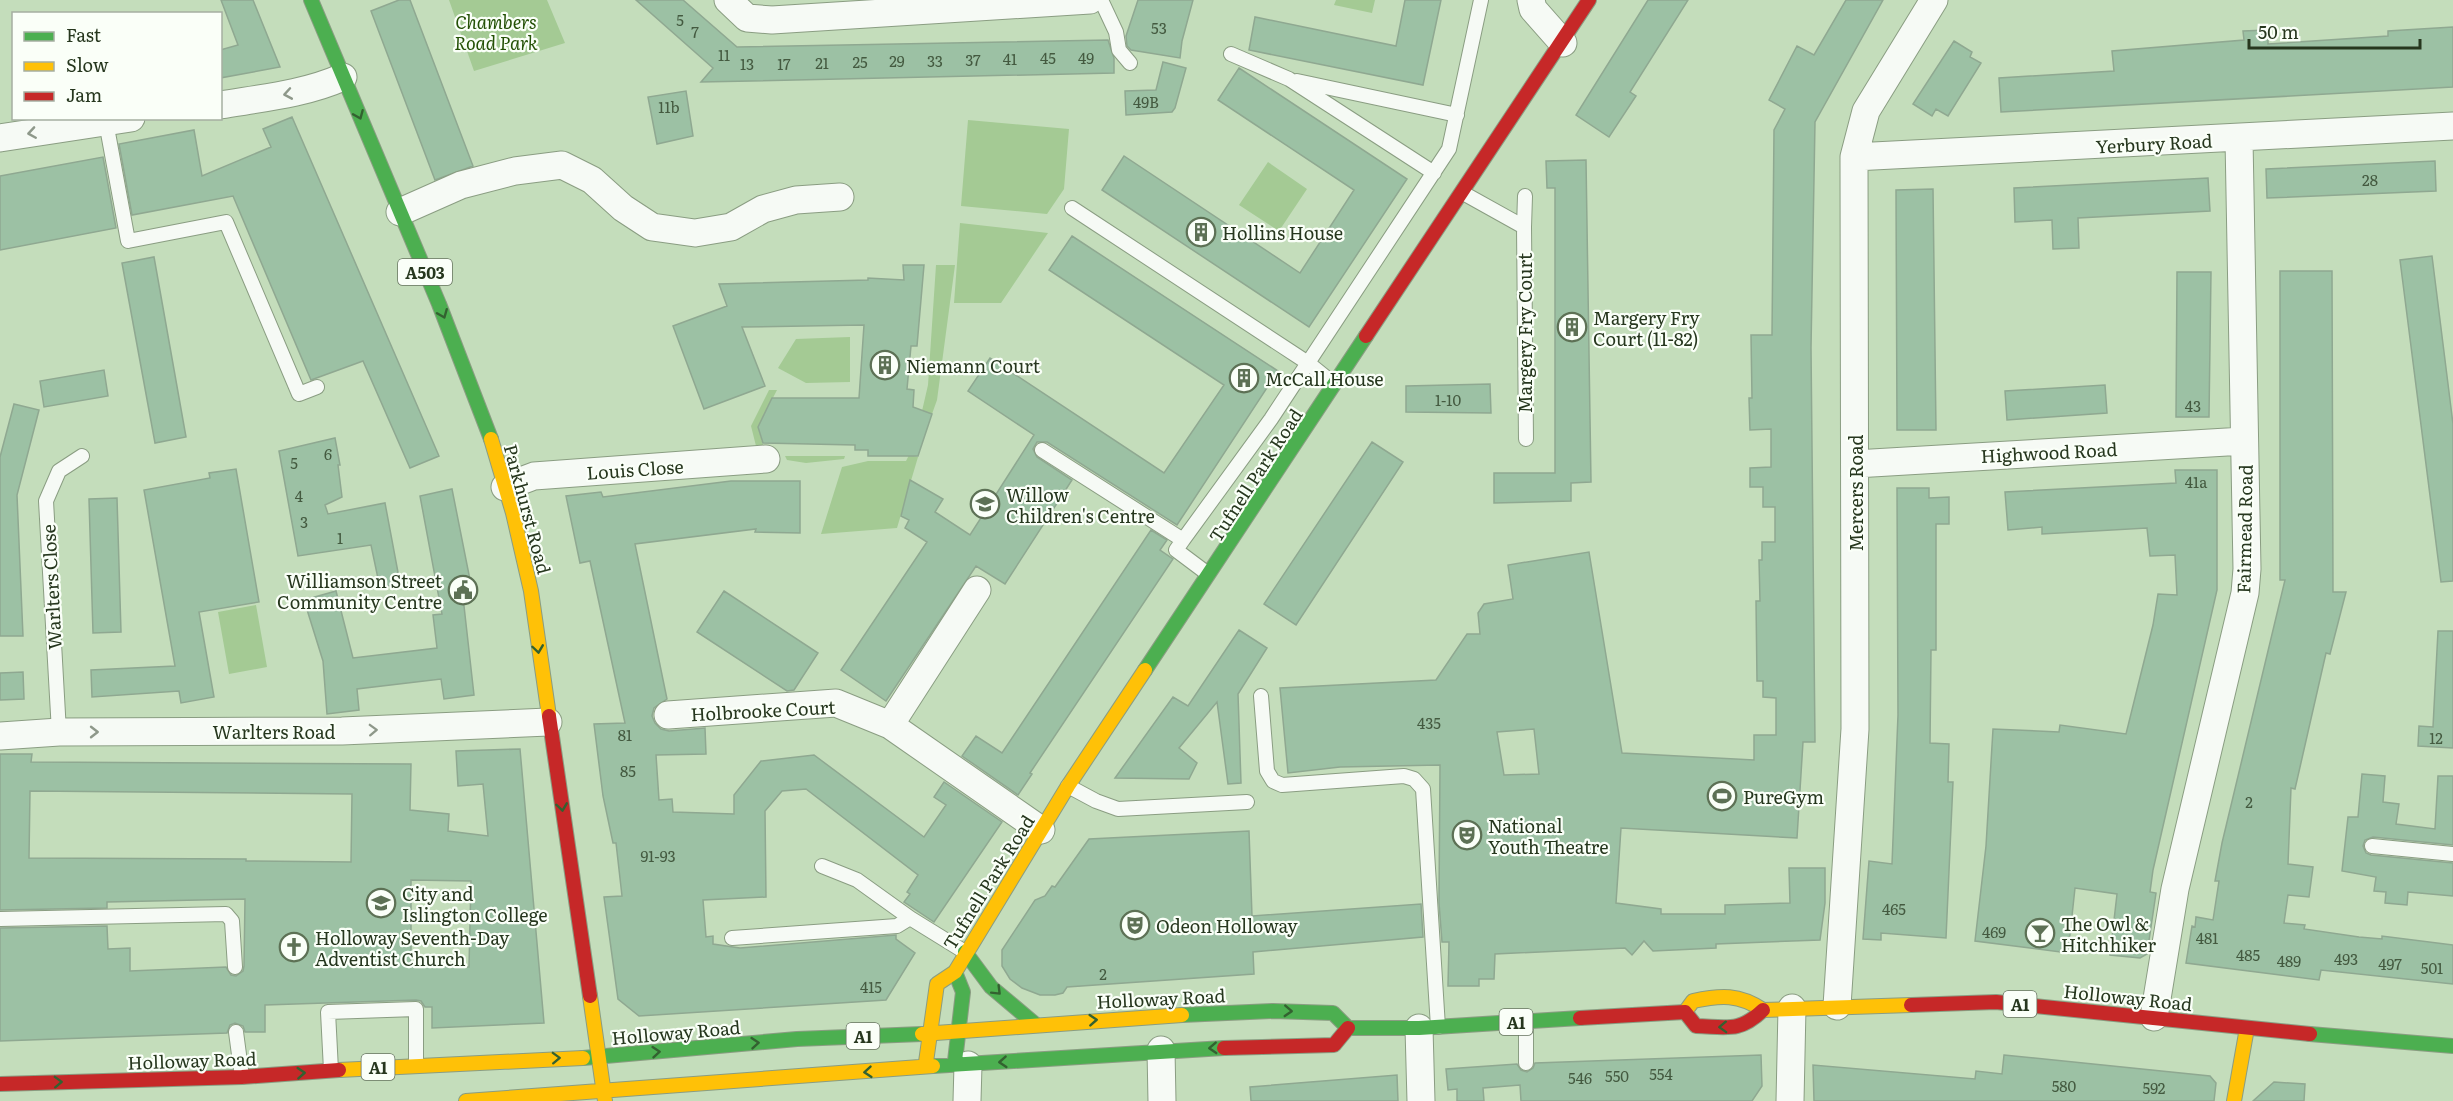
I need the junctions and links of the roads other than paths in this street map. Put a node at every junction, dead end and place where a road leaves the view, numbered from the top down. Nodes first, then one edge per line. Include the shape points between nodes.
1 (311, 0) edge
2 (728, 0) edge
3 (1090, 0) edge
4 (1101, 0) edge
5 (1481, 0) edge
6 (1531, 0) edge
7 (1589, 0) edge
8 (1934, 0) edge
9 (1563, 43) junction
10 (1231, 54) dead end
11 (1130, 63) dead end
12 (343, 77) junction
13 (1289, 79) junction
14 (222, 105) edge
15 (1457, 115) junction
16 (118, 120) edge
17 (2453, 126) edge
18 (0, 138) edge
19 (2239, 139) junction
20 (1854, 157) junction
21 (1434, 173) junction
22 (1463, 193) junction
23 (1525, 196) dead end
24 (840, 197) dead end
25 (1072, 208) dead end
26 (400, 212) junction
27 (1524, 227) junction
28 (1308, 363) junction
29 (1336, 385) junction
30 (317, 387) dead end
31 (1526, 439) dead end
32 (2244, 441) junction
33 (1042, 450) dead end
34 (82, 456) dead end
35 (766, 459) dead end
36 (1855, 464) junction
37 (505, 487) junction
38 (1183, 540) junction
39 (1210, 576) junction
40 (977, 590) dead end
41 (1261, 696) dead end
42 (668, 715) dead end
43 (548, 722) junction
44 (890, 725) junction
45 (59, 732) junction
46 (0, 736) edge
47 (1068, 786) junction
48 (1247, 802) dead end
49 (1041, 830) junction
50 (2372, 846) dead end
51 (2453, 854) edge
52 (822, 866) dead end
53 (910, 918) junction
54 (0, 919) edge
55 (732, 938) dead end
56 (965, 952) junction
57 (235, 967) dead end
58 (955, 972) junction
59 (1837, 1006) junction
60 (1792, 1008) junction
61 (1763, 1010) junction
62 (1685, 1011) junction
63 (2154, 1017) junction
64 (1526, 1022) junction
65 (1035, 1024) junction
66 (1428, 1027) junction
67 (1348, 1028) junction
68 (2247, 1028) junction
69 (236, 1032) dead end
70 (957, 1033) junction
71 (929, 1034) junction
72 (2453, 1046) edge
73 (1161, 1050) junction
74 (598, 1057) junction
75 (1526, 1063) dead end
76 (416, 1064) junction
77 (961, 1065) junction
78 (926, 1067) junction
79 (332, 1071) junction
80 (242, 1077) junction
81 (0, 1084) edge
82 (604, 1098) edge
83 (466, 1101) edge
84 (967, 1101) edge
85 (1162, 1101) edge
86 (1421, 1101) edge
87 (1790, 1101) edge
88 (2234, 1101) edge

1 - 12 main road, Parkhurst Road / A503
2 - 3 street via 747,18 772,20
4 - 11 lane via 1116,32 1119,50
5 - 15 lane
6 - 9 street via 1533,9
7 - 9 main road, Tufnell Park Road
8 - 20 street, Mercers Road via 1866,111
9 - 22 main road, Tufnell Park Road
10 - 13 lane
12 -> 14 street via 324,86
12 -> 26 main road, Parkhurst Road / A503
13 - 15 lane
13 - 21 lane
15 - 21 lane via 1449,149
16 -> 18 street
16 - 30 lane via 128,241 226,222 299,394
17 - 19 street, Yerbury Road
19 - 20 street, Yerbury Road
19 - 32 street, Fairmead Road
20 - 36 street, Mercers Road
21 - 28 lane
22 - 27 lane, Margery Fry Court
22 - 29 main road, Tufnell Park Road
23 - 27 lane, Margery Fry Court
24 - 26 street via 796,200 764,209 731,227 695,233 652,227 592,180 562,165 515,171 461,185
25 - 28 lane
26 -> 37 main road, Parkhurst Road / A503 via 466,372
27 - 31 lane, Margery Fry Court
28 - 29 lane
28 - 38 lane
29 - 39 main road, Tufnell Park Road
32 - 36 street, Highwood Road
32 - 63 street, Fairmead Road via 2245,593 2175,889
33 - 38 lane
34 - 45 lane, Warlters Close via 59,471 46,501
35 - 37 street, Louis Close via 534,476
36 - 59 street, Mercers Road via 1855,729
37 -> 43 main road, Parkhurst Road / A503 via 531,591
38 - 39 lane via 1176,550
39 - 47 main road, Tufnell Park Road
40 - 44 street
41 - 66 lane via 1267,771 1273,782 1282,785 1404,776 1414,779 1423,789
42 - 44 street, Holbrooke Court via 836,703
45 -> 43 street, Warlters Road via 342,731
43 -> 74 main road, Parkhurst Road / A503
44 - 49 street, Holbrooke Court
45 - 46 street, Warlters Road
47 - 48 lane via 1118,809
47 - 49 main road, Tufnell Park Road
49 - 56 main road, Tufnell Park Road
50 - 51 lane
52 - 53 lane via 857,880
53 - 55 lane via 897,926
53 - 56 lane
54 - 57 lane via 226,914 232,921
56 - 58 main road, Tufnell Park Road
56 -> 65 main road via 998,994
58 - 70 main road, Tufnell Park Road via 963,992
58 - 71 main road, Tufnell Park Road via 937,984
59 - 60 main road, Holloway Road / A1
59 - 63 main road, Holloway Road / A1 via 1996,1002
60 - 61 main road, Holloway Road / A1
60 - 87 street
61 - 62 main road, Holloway Road / A1 via 1745,998 1708,998 1693,1001
61 -> 62 main road via 1749,1024 1731,1028 1696,1026
62 - 64 main road, Holloway Road / A1
63 - 68 main road, Holloway Road / A1
64 - 66 main road, Holloway Road / A1
64 - 75 lane
65 -> 67 main road, Holloway Road / A1 via 1273,1011 1333,1013
65 - 70 main road, Holloway Road / A1
66 - 67 main road, Holloway Road / A1
66 - 86 street
67 -> 73 main road, A1 via 1334,1045
68 - 72 main road, Holloway Road / A1
68 - 88 main road
69 - 80 lane
70 - 71 main road, Holloway Road / A1
70 - 77 main road, Tufnell Park Road
74 -> 71 main road, Holloway Road / A1 via 797,1039
71 - 78 main road, Tufnell Park Road
73 -> 77 main road, A1
73 - 85 street
76 -> 74 main road, Holloway Road / A1
74 - 82 main road, A503
76 - 79 main road, Holloway Road / A1
76 - 79 lane via 416,1009 328,1012
77 - 78 main road, A1
77 - 84 street
78 -> 82 main road, A1
80 -> 79 main road, Holloway Road / A1
81 -> 80 main road, Holloway Road / A1
82 - 83 main road, A1

